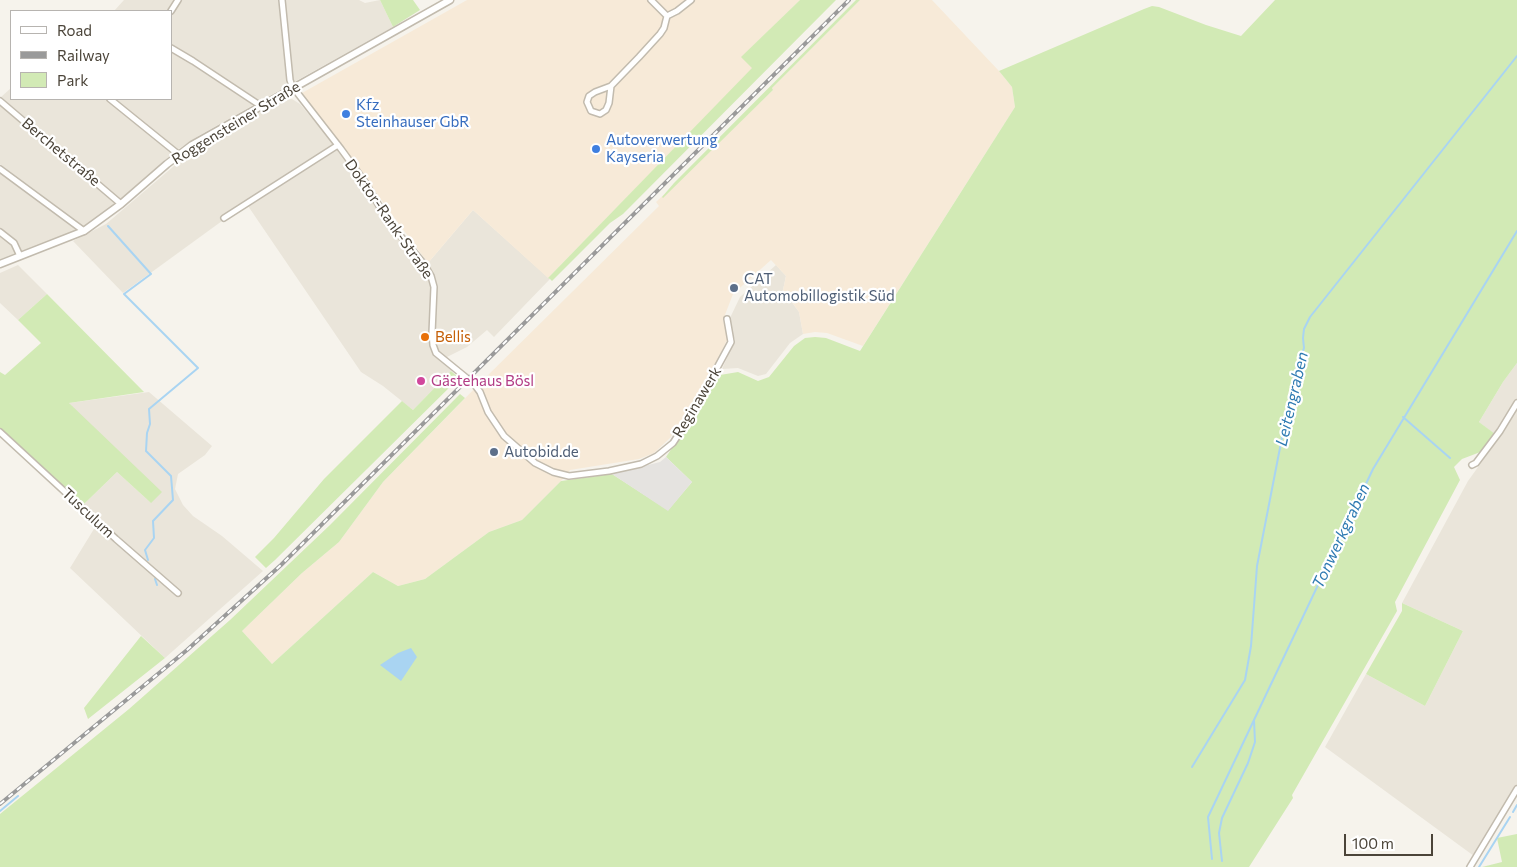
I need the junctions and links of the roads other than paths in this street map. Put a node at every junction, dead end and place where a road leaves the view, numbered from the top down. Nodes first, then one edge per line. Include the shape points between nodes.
1 (282, 0) edge
2 (450, 0) edge
3 (651, 0) edge
4 (690, 0) edge
5 (667, 16) junction
6 (172, 49) edge
7 (611, 86) junction
8 (294, 89) junction
9 (0, 100) edge
10 (111, 100) edge
11 (261, 106) junction
12 (338, 145) junction
13 (178, 154) junction
14 (0, 169) edge
15 (121, 204) junction
16 (224, 218) dead end
17 (84, 231) junction
18 (0, 232) edge
19 (20, 256) junction
20 (0, 264) edge
21 (727, 319) dead end
22 (469, 379) joint
23 (1517, 403) edge
24 (0, 432) edge
25 (1472, 465) dead end
26 (178, 593) dead end
27 (1517, 789) edge
28 (1470, 867) edge

1 - 8 street via 290,80
2 - 8 street, Roggensteiner Straße
3 - 5 street
4 - 5 street
5 - 7 street via 660,34
6 - 11 street
7 - 7 street via 589,96 587,106 591,112 600,114 606,110
8 - 11 street, Roggensteiner Straße
8 - 12 street, Doktor-Rank-Straße
9 - 15 street, Berchetstraße
10 - 13 street
11 - 13 street, Roggensteiner Straße
12 - 16 street
12 - 22 street, Doktor-Rank-Straße via 388,221 431,276 434,287 433,345 440,357
13 - 15 street, Roggensteiner Straße
14 - 17 street
15 - 17 street, Roggensteiner Straße
17 - 19 street, Roggensteiner Straße
18 - 19 street via 14,243
19 - 20 street, Roggensteiner Straße
21 - 22 street, Reginawerk via 732,340 692,414 673,442 641,464 569,476 553,472 535,463 504,436 488,412 480,392
23 - 25 street via 1500,431
24 - 26 street, Tusculum
27 - 28 street

